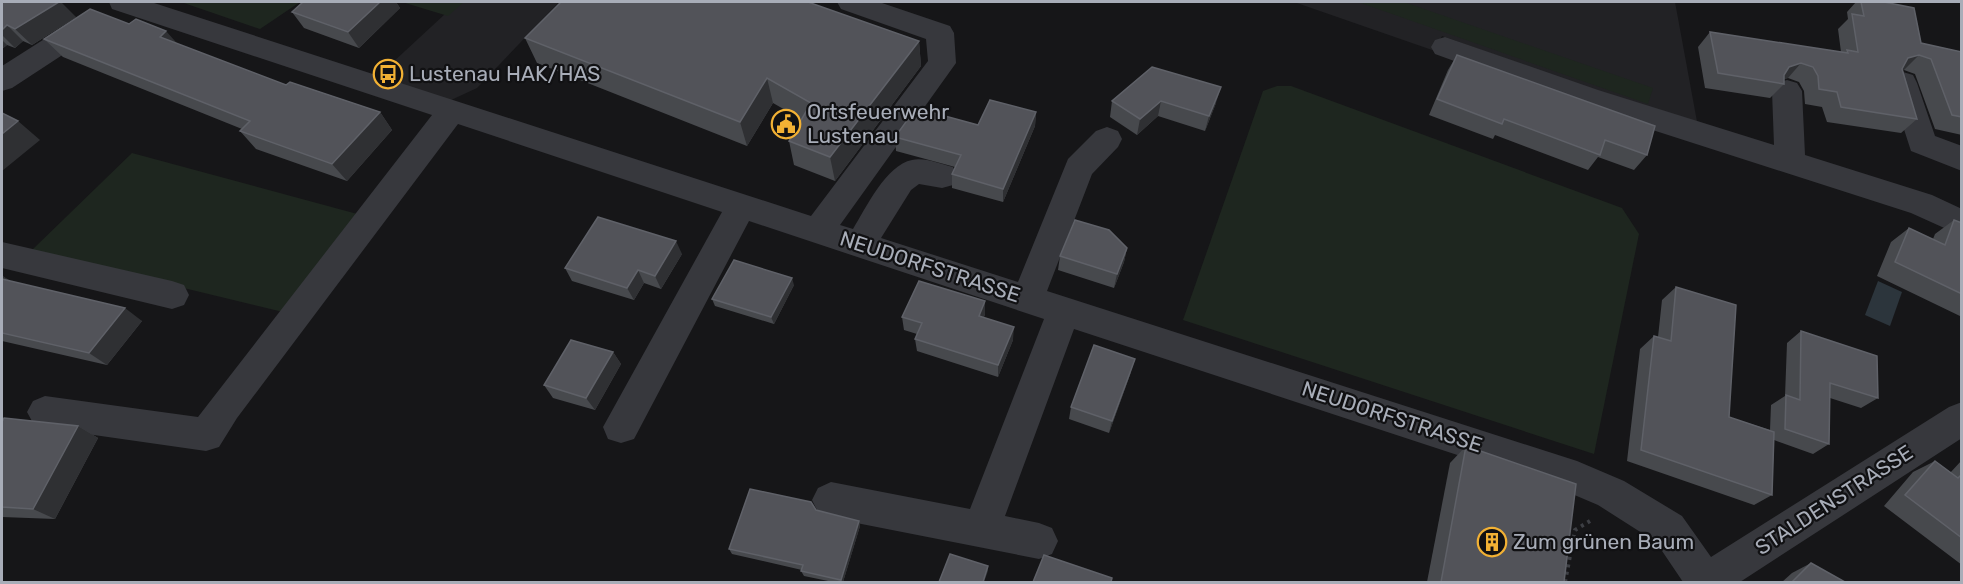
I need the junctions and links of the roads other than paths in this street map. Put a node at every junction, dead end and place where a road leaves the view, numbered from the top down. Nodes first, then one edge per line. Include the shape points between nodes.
1 (122, 2) edge
2 (851, 2) edge
3 (1445, 47) dead end
4 (2, 80) edge
5 (1903, 83) edge
6 (1787, 92) edge
7 (451, 112) junction
8 (1107, 139) dead end
9 (1962, 159) edge
10 (1790, 161) junction
11 (942, 176) dead end
12 (741, 206) junction
13 (1962, 223) edge
14 (818, 231) junction
15 (860, 245) junction
16 (2, 255) edge
17 (172, 295) dead end
18 (1027, 298) junction
19 (1064, 311) junction
20 (45, 412) dead end
21 (1962, 418) edge
22 (621, 428) dead end
23 (831, 500) dead end
24 (981, 529) junction
25 (1039, 541) dead end
26 (1706, 582) edge

1 - 4 street
1 - 7 street, NEUDORFSTRASSE
2 - 14 street via 940,33 942,63
3 - 10 street via 1588,98
5 - 9 street via 1922,143
6 - 10 street
7 - 12 street, NEUDORFSTRASSE
7 - 20 street via 206,435
8 - 18 street via 1079,168
10 - 13 street via 1921,204
11 - 15 street via 914,171 900,181
12 - 14 street, NEUDORFSTRASSE
12 - 22 street
14 - 15 street, NEUDORFSTRASSE
15 - 18 street, NEUDORFSTRASSE
16 - 17 street
18 - 19 street, NEUDORFSTRASSE
19 - 24 street
19 - 26 street, NEUDORFSTRASSE via 1564,473 1611,493 1669,529
21 - 26 street, STALDENSTRASSE
23 - 24 street
24 - 25 street

